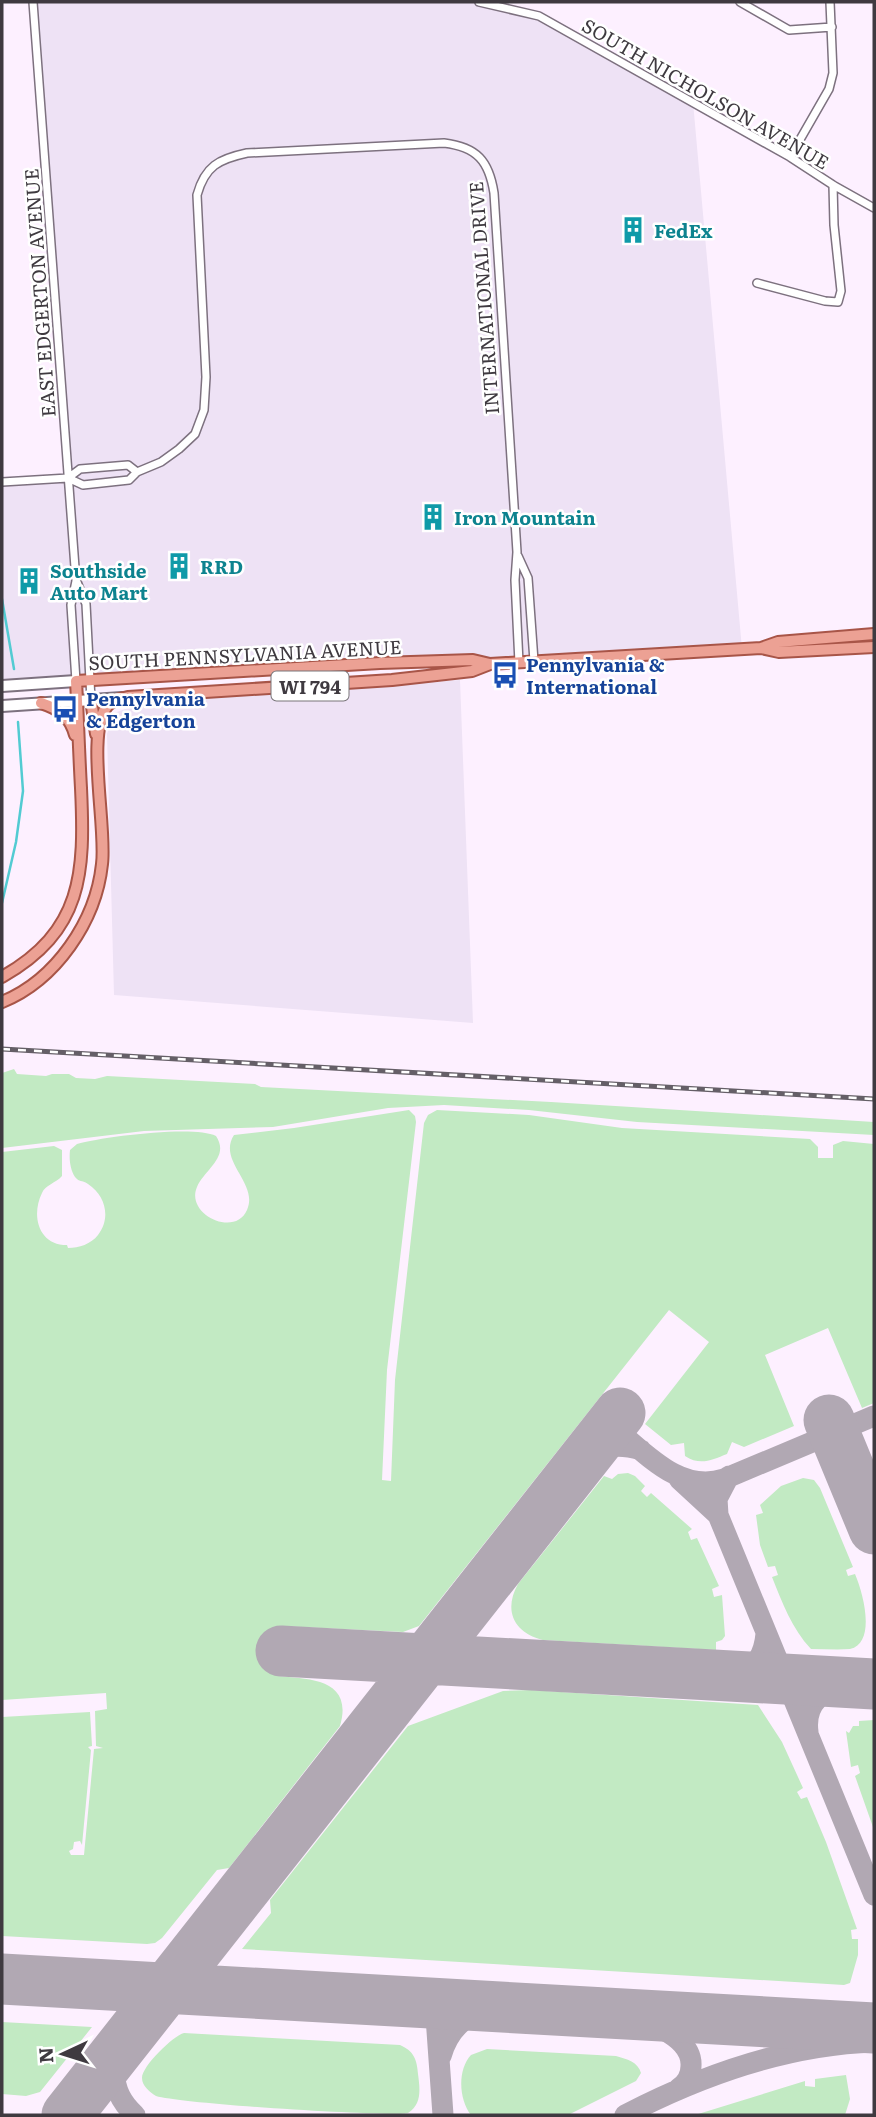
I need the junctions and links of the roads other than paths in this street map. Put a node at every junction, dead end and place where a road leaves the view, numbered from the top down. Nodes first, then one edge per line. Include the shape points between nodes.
1 (33, 2) edge
2 (479, 2) edge
3 (740, 2) edge
4 (830, 2) edge
5 (832, 27) junction
6 (790, 157) junction
7 (833, 185) junction
8 (874, 208) edge
9 (757, 283) dead end
10 (137, 472) junction
11 (68, 478) junction
12 (2, 482) edge
13 (517, 552) junction
14 (76, 581) junction
15 (874, 634) edge
16 (874, 647) edge
17 (761, 648) junction
18 (534, 662) junction
19 (520, 663) junction
20 (490, 664) junction
21 (90, 680) junction
22 (76, 681) junction
23 (2, 686) edge
24 (128, 697) junction
25 (91, 700) junction
26 (77, 701) junction
27 (41, 703) junction
28 (2, 706) edge
29 (97, 740) junction
30 (79, 747) junction
31 (2, 977) edge
32 (2, 1002) edge

1 - 11 street, EAST EDGERTON AVENUE
2 - 6 street, SOUTH NICHOLSON AVENUE via 539,16
3 - 5 street via 789,30
4 - 5 street
5 - 6 street via 829,89
6 - 7 street, SOUTH NICHOLSON AVENUE
7 - 8 street, SOUTH NICHOLSON AVENUE
7 - 9 street via 838,302
10 - 11 street, INTERNATIONAL DRIVE via 129,480 83,485
10 - 11 street via 128,465 80,469
10 - 13 street, INTERNATIONAL DRIVE via 161,462 191,439 204,410 196,206 205,174 219,162 247,153 454,144 483,161 494,193
11 - 12 street
11 - 14 street, EAST EDGERTON AVENUE
13 - 18 street, INTERNATIONAL DRIVE via 528,578
13 - 19 street, INTERNATIONAL DRIVE
14 - 21 street, EAST EDGERTON AVENUE via 86,604
14 - 22 street, EAST EDGERTON AVENUE via 71,606
15 - 17 main road, SOUTH PENNSYLVANIA AVENUE / WI 794 via 778,642
16 - 17 main road, SOUTH PENNSYLVANIA AVENUE / WI 794 via 779,652
17 - 18 main road, SOUTH PENNSYLVANIA AVENUE / WI 794
18 - 19 main road, SOUTH PENNSYLVANIA AVENUE / WI 794
19 - 20 main road, SOUTH PENNSYLVANIA AVENUE / WI 794
20 - 21 main road, SOUTH PENNSYLVANIA AVENUE / WI 794 via 473,660 380,663
20 - 24 main road, SOUTH PENNSYLVANIA AVENUE / WI 794 via 472,671 392,680
21 - 22 main road, SOUTH PENNSYLVANIA AVENUE / WI 794
21 - 25 street, EAST EDGERTON AVENUE
22 - 23 main road, SOUTH PENNSYLVANIA AVENUE
22 - 26 main road
24 - 25 main road, SOUTH PENNSYLVANIA AVENUE
24 - 29 main road via 107,707
25 - 26 main road, SOUTH PENNSYLVANIA AVENUE
25 - 29 main road
26 - 27 main road, SOUTH PENNSYLVANIA AVENUE
26 - 30 main road
27 - 28 main road, SOUTH PENNSYLVANIA AVENUE
27 - 30 main road via 65,715
29 - 32 main road via 103,831 94,900 69,948 49,971
30 - 31 main road via 83,849 74,897 49,940

